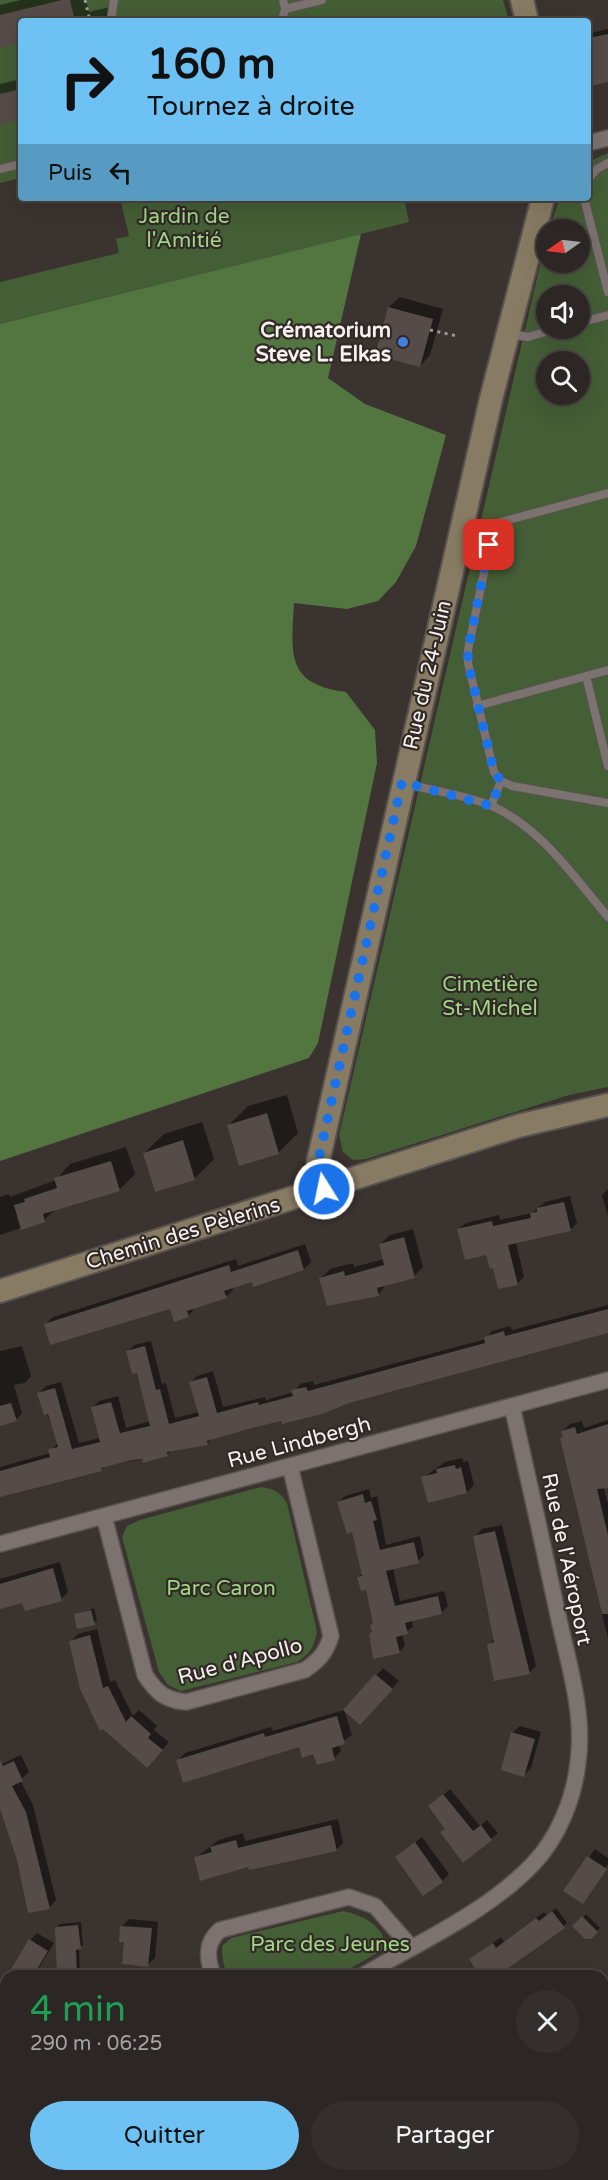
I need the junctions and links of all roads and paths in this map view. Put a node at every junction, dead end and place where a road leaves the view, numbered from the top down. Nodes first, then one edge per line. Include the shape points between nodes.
1 (85, 0) edge
2 (114, 0) edge
3 (283, 0) edge
4 (322, 0) edge
5 (522, 0) edge
6 (285, 9) junction
7 (89, 18) edge
8 (111, 18) edge
9 (283, 18) edge
10 (526, 18) edge
11 (608, 138) edge
12 (591, 143) edge
13 (608, 163) edge
14 (18, 165) edge
15 (0, 169) edge
16 (591, 176) edge
17 (542, 201) edge
18 (585, 201) edge
19 (608, 292) edge
20 (608, 315) edge
21 (590, 320) edge
22 (430, 330) dead end
23 (507, 334) junction
24 (536, 335) edge
25 (457, 336) dead end
26 (608, 494) edge
27 (608, 670) edge
28 (586, 676) junction
29 (477, 706) junction
30 (608, 766) edge
31 (501, 781) junction
32 (402, 782) junction
33 (608, 803) edge
34 (491, 806) junction
35 (608, 917) edge
36 (608, 1105) edge
37 (324, 1189) junction
38 (0, 1291) edge
39 (608, 1380) edge
40 (512, 1406) junction
41 (290, 1466) junction
42 (104, 1516) junction
43 (0, 1544) edge
44 (411, 1947) junction
45 (212, 1970) edge
46 (372, 1970) edge

1 - 7 path
2 - 8 lane
3 - 6 lane
4 - 6 lane
5 - 10 street
6 - 9 lane
11 - 12 street
13 - 16 lane
14 - 15 lane
17 - 23 street, Rue du 24-Juin
18 - 19 lane
20 - 21 lane
22 - 25 path
23 - 24 lane
23 - 32 street, Rue du 24-Juin
26 - 29 lane via 494,524 468,650
27 - 28 lane
28 - 29 lane
28 - 30 lane
29 - 31 lane via 494,772
31 - 33 lane
31 - 34 lane
32 - 34 lane
32 - 37 street, Rue du 24-Juin via 318,1162
34 - 35 lane via 535,834
36 - 37 street, Chemin des Pèlerins via 518,1126
37 - 38 street, Chemin des Pèlerins
39 - 40 street, Rue Lindbergh
40 - 41 street, Rue Lindbergh
40 - 44 street, Rue de l'Aéroport via 576,1700 579,1761 562,1818 534,1863 485,1904
41 - 42 street, Rue Lindbergh
41 - 42 street, Rue d'Apollo via 331,1636 327,1649 319,1661 305,1670 186,1702 168,1701 146,1675
42 - 43 street, Rue Lindbergh
44 - 45 street via 375,1906 349,1897 220,1930 208,1946
44 - 46 street, Rue de l'Aéroport

